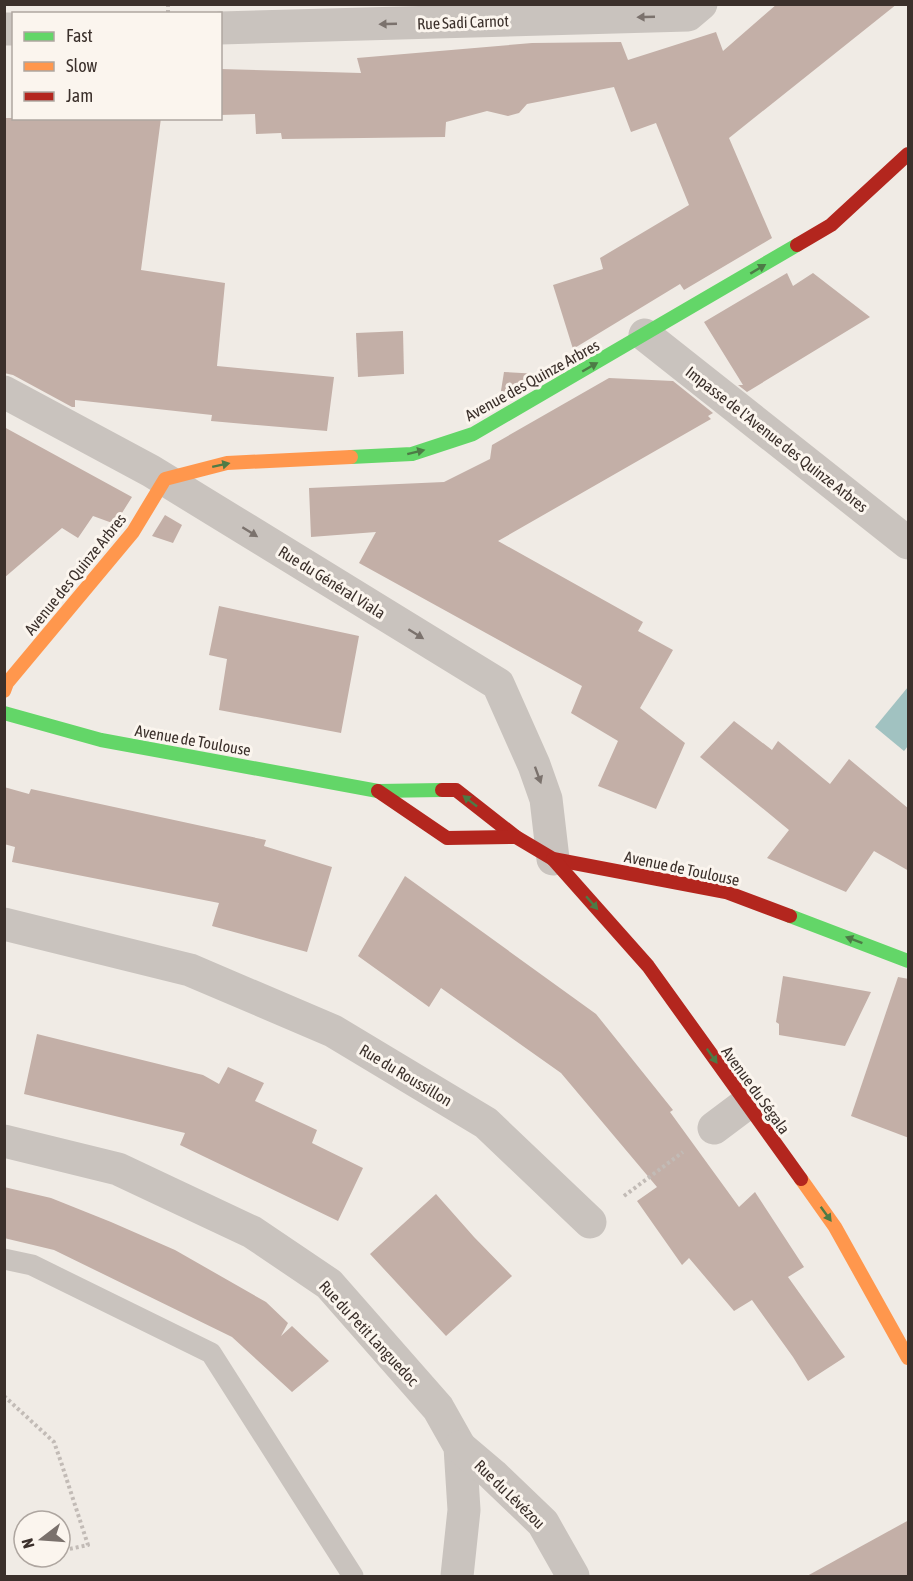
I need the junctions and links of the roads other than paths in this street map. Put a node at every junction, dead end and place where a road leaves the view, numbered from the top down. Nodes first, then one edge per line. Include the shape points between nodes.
1 (701, 4) edge
2 (222, 28) edge
3 (909, 154) edge
4 (645, 336) junction
5 (4, 392) edge
6 (165, 479) junction
7 (909, 543) edge
8 (4, 691) edge
9 (4, 713) edge
10 (378, 791) junction
11 (516, 837) junction
12 (554, 859) junction
13 (4, 924) edge
14 (909, 961) edge
15 (746, 1104) junction
16 (714, 1128) road end
17 (4, 1142) edge
18 (590, 1222) road end
19 (4, 1259) edge
20 (909, 1358) edge
21 (460, 1447) junction
22 (353, 1576) edge
23 (457, 1576) edge
24 (573, 1576) edge

1 -> 2 street, Rue Sadi Carnot via 688,15
4 -> 3 main road, Avenue des Quinze Arbres via 831,225
6 -> 4 main road, Avenue des Quinze Arbres via 227,463 412,454 473,434
4 - 7 street, Impasse de l'Avenue des Quinze Arbres
5 - 6 street, Rue du Général Viala
6 - 8 main road, Avenue des Quinze Arbres via 133,532
6 -> 12 street, Rue du Général Viala via 498,684 546,799
9 - 10 main road, Avenue de Toulouse via 101,740
10 - 11 main road, Avenue de Toulouse via 447,838
11 -> 10 main road, Avenue de Toulouse via 456,790
11 - 12 main road, Avenue de Toulouse
14 -> 12 main road, Avenue de Toulouse via 726,892
12 -> 15 main road, Avenue du Ségala via 648,966
13 - 18 street, Rue du Roussillon via 190,970 333,1031 486,1123
15 - 16 street
15 -> 20 main road, Avenue du Ségala via 835,1227
17 - 21 street, Rue du Petit Languedoc via 118,1169 252,1232 329,1284 438,1408
19 - 22 lane via 32,1265 211,1353
21 - 23 street, Rue du Petit Languedoc via 465,1510
21 - 24 street, Rue du Lévézou via 543,1523

